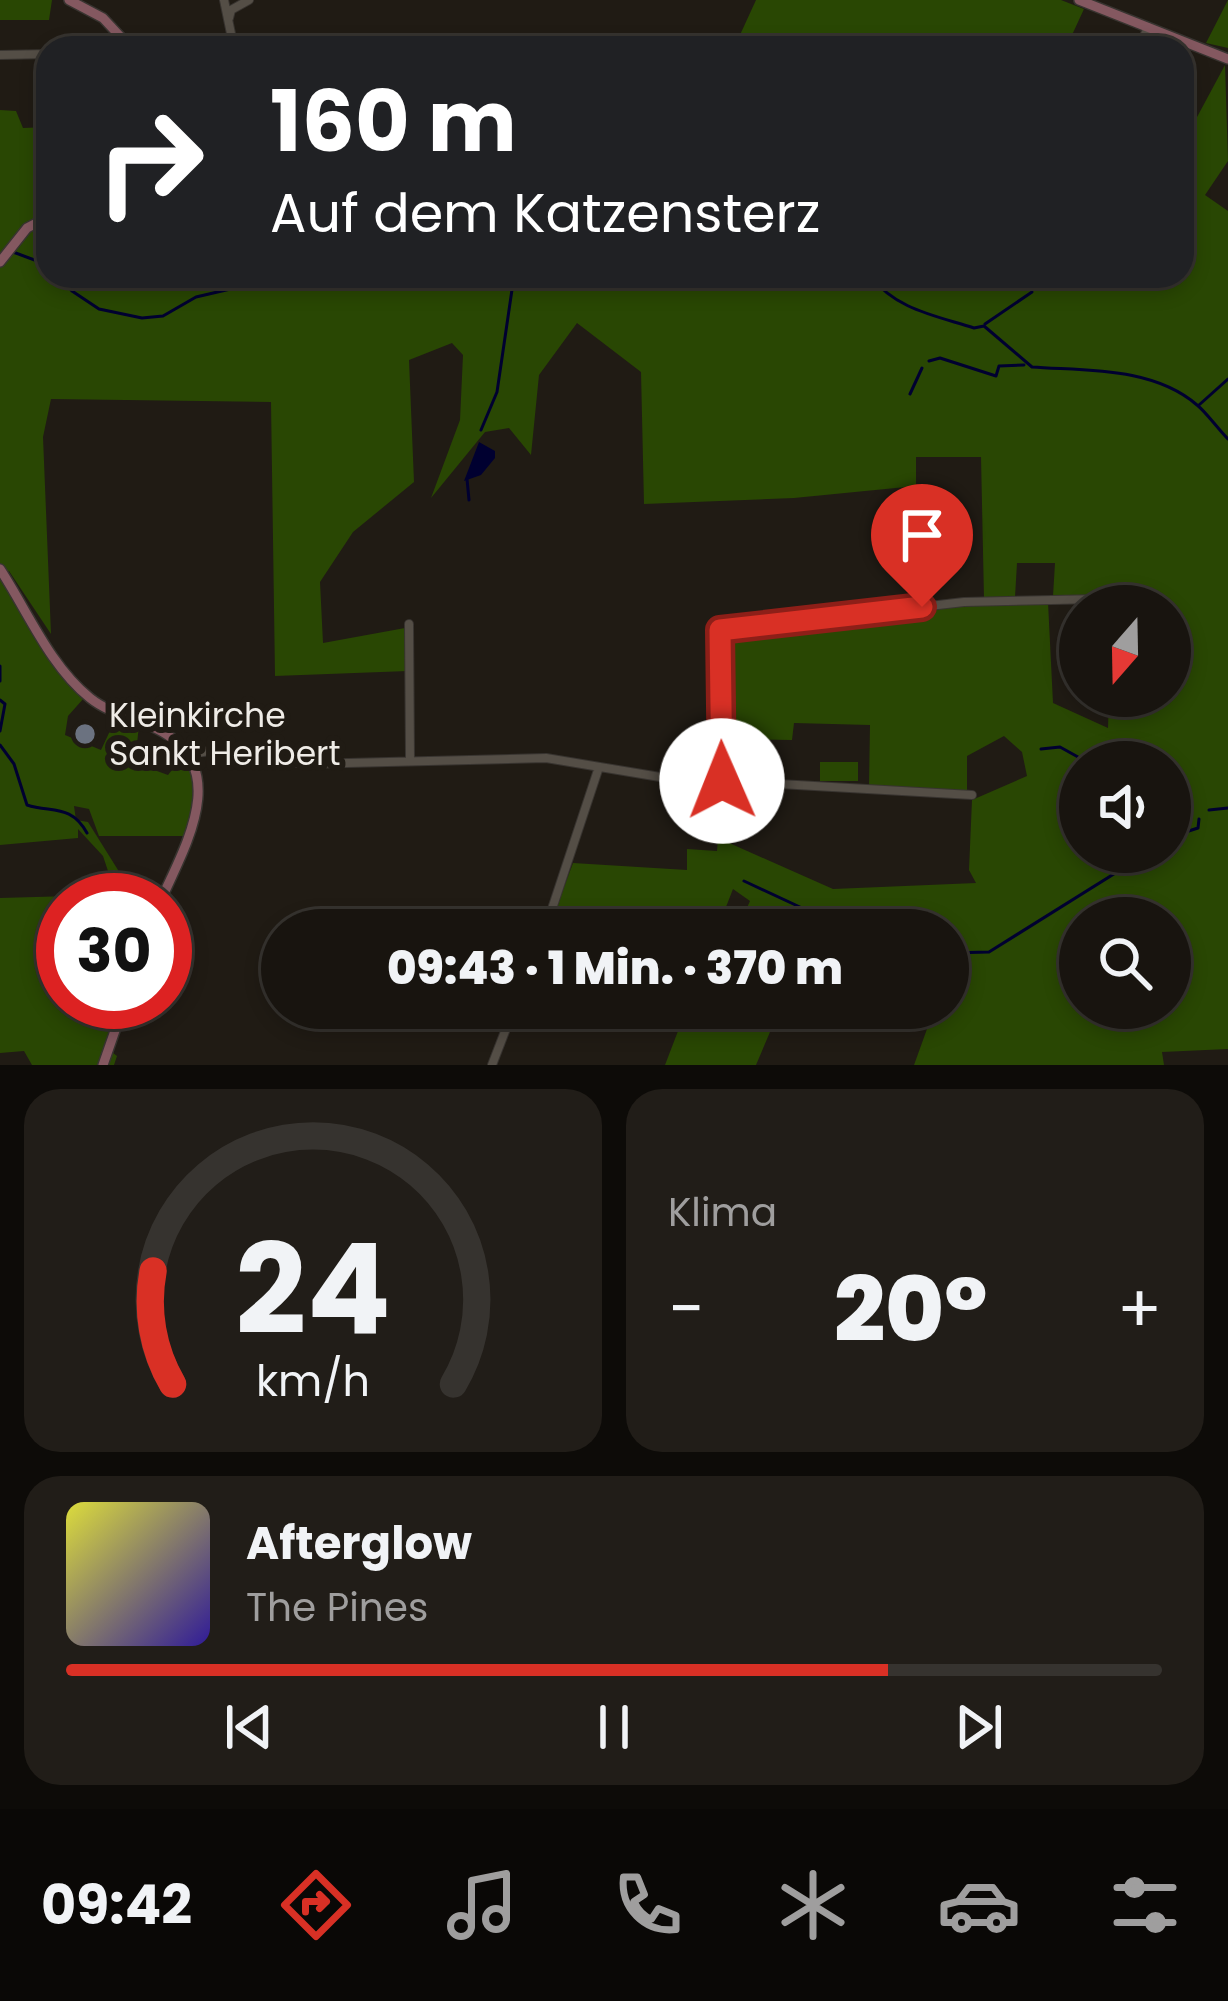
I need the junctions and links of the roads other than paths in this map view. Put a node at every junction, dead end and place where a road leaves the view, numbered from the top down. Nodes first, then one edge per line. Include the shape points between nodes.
1 (69, 0) edge
2 (224, 0) edge
3 (249, 0) edge
4 (1079, 0) edge
5 (1110, 5) edge
6 (228, 21) junction
7 (1148, 27) junction
8 (120, 36) edge
9 (231, 36) edge
10 (1144, 36) edge
11 (1170, 36) edge
12 (1194, 45) edge
13 (36, 54) edge
14 (0, 55) edge
15 (1228, 59) edge
16 (36, 225) edge
17 (6, 254) edge
18 (0, 569) edge
19 (1059, 600) edge
20 (409, 624) dead end
21 (188, 755) junction
22 (410, 760) junction
23 (599, 767) junction
24 (722, 781) junction
25 (972, 795) dead end
26 (172, 873) edge
27 (551, 909) edge
28 (115, 1029) edge
29 (506, 1029) edge
30 (103, 1065) edge
31 (492, 1065) edge

1 - 8 street
2 - 6 street
3 - 6 street
4 - 5 street
5 - 7 street
6 - 9 street
7 - 10 street
7 - 11 street
12 - 15 street
13 - 14 street
16 - 17 street
18 - 21 street via 88,697 159,730
19 - 24 street via 964,602 720,630
20 - 22 street
21 - 22 street via 292,764
21 - 26 street via 199,810
22 - 23 street via 533,758
23 - 24 street
23 - 27 street
24 - 25 street
28 - 30 street
29 - 31 street

